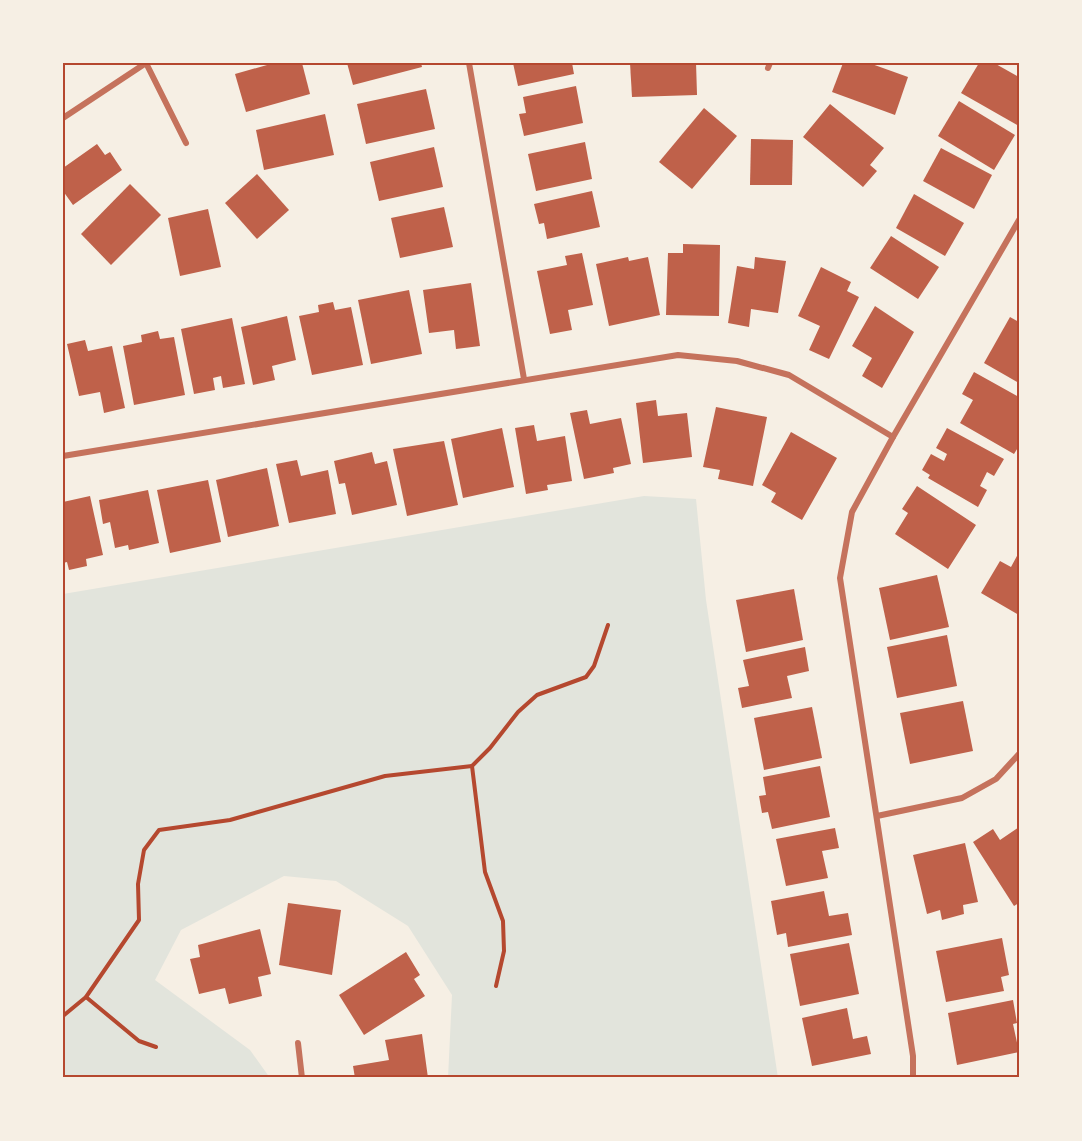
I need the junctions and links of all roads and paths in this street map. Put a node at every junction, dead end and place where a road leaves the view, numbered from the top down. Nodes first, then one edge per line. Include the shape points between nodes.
1 (146, 63) edge
2 (469, 63) edge
3 (63, 118) edge
4 (186, 143) dead end
5 (1019, 220) edge
6 (524, 380) junction
7 (892, 437) junction
8 (63, 456) edge
9 (608, 625) dead end
10 (1019, 754) edge
11 (471, 766) junction
12 (877, 816) junction
13 (496, 986) dead end
14 (86, 997) junction
15 (63, 1016) edge
16 (298, 1043) dead end
17 (156, 1047) dead end
18 (302, 1078) edge
19 (913, 1078) edge

1 - 3 street
1 - 4 street
2 - 6 street
5 - 7 street
6 - 7 street via 678,355 738,361 789,375
6 - 8 street
7 - 12 street via 852,512 840,578
9 - 11 path via 594,666 586,677 537,695
10 - 12 street via 996,779 962,798
11 - 13 path via 485,872 503,921 504,951
11 - 14 path via 385,776 231,820 159,830 144,850 138,884 139,920
12 - 19 street
14 - 15 path
14 - 17 path via 139,1041
16 - 18 street

